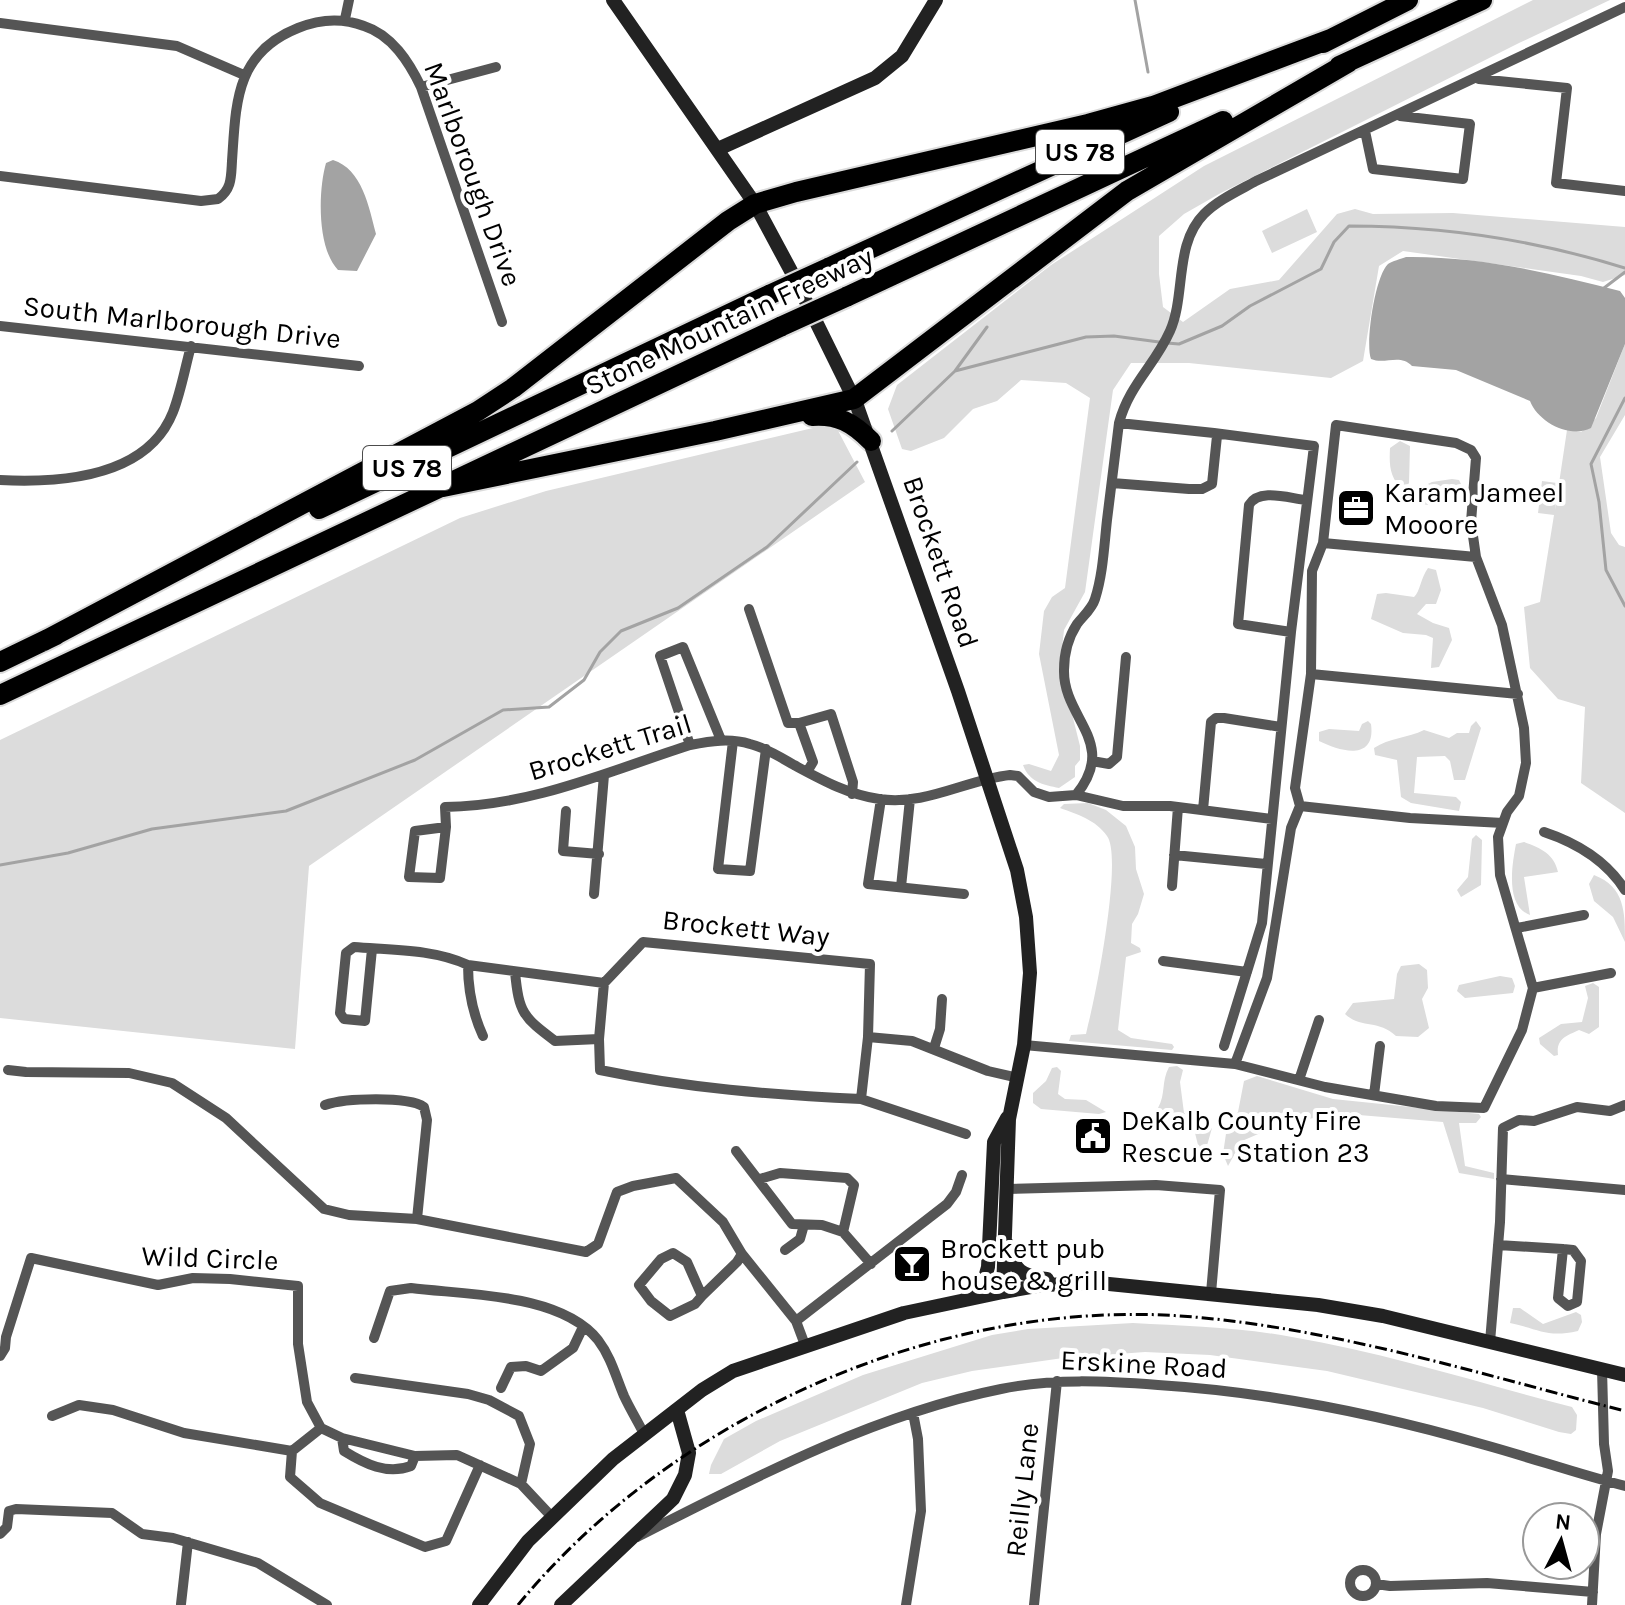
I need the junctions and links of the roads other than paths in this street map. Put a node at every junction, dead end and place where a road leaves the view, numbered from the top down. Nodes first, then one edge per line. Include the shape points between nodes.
1 (349, 0) edge
2 (613, 0) edge
3 (936, 0) edge
4 (1408, 0) edge
5 (1482, 0) edge
6 (1625, 7) edge
7 (345, 19) junction
8 (0, 23) edge
9 (1333, 38) junction
10 (1349, 62) junction
11 (496, 67) dead end
12 (244, 75) junction
13 (1476, 79) junction
14 (421, 87) junction
15 (1398, 116) junction
16 (1365, 131) junction
17 (718, 149) junction
18 (0, 176) edge
19 (1625, 191) edge
20 (755, 204) junction
21 (502, 322) dead end
22 (0, 326) edge
23 (191, 346) junction
24 (359, 366) dead end
25 (854, 399) junction
26 (768, 419) junction
27 (1119, 423) junction
28 (1214, 433) junction
29 (871, 441) junction
30 (0, 480) edge
31 (1112, 483) junction
32 (443, 487) junction
33 (1306, 500) junction
34 (1323, 543) junction
35 (1476, 557) junction
36 (749, 609) dead end
37 (1291, 632) junction
38 (44, 641) junction
39 (1126, 657) dead end
40 (0, 662) edge
41 (1311, 674) junction
42 (1518, 694) junction
43 (0, 695) edge
44 (799, 723) junction
45 (1281, 727) junction
46 (727, 741) junction
47 (690, 745) junction
48 (766, 749) junction
49 (1092, 761) junction
50 (807, 772) junction
51 (604, 775) junction
52 (987, 779) junction
53 (852, 794) junction
54 (1076, 795) junction
55 (881, 799) junction
56 (910, 799) junction
57 (1300, 806) junction
58 (1178, 807) junction
59 (1203, 810) junction
60 (566, 811) dead end
61 (1272, 819) junction
62 (1503, 823) junction
63 (446, 827) junction
64 (1544, 832) dead end
65 (599, 854) junction
66 (1174, 855) junction
67 (1266, 864) junction
68 (1172, 886) dead end
69 (901, 887) junction
70 (1625, 890) edge
71 (594, 894) dead end
72 (964, 894) dead end
73 (1584, 915) dead end
74 (1517, 928) junction
75 (372, 949) junction
76 (1163, 961) dead end
77 (468, 965) junction
78 (515, 972) junction
79 (1247, 972) junction
80 (1611, 973) dead end
81 (604, 983) junction
82 (1533, 988) junction
83 (942, 999) dead end
84 (1319, 1020) dead end
85 (483, 1036) dead end
86 (868, 1037) junction
87 (599, 1039) junction
88 (1024, 1045) junction
89 (1224, 1046) dead end
90 (1380, 1046) dead end
91 (934, 1048) junction
92 (1235, 1064) junction
93 (8, 1070) dead end
94 (1018, 1078) junction
95 (1299, 1080) junction
96 (1374, 1095) junction
97 (861, 1099) junction
98 (325, 1105) dead end
99 (1625, 1105) edge
100 (1011, 1111) junction
101 (966, 1134) dead end
102 (736, 1151) dead end
103 (962, 1175) dead end
104 (760, 1179) junction
105 (1501, 1179) junction
106 (1005, 1189) junction
107 (1625, 1190) edge
108 (417, 1219) junction
109 (804, 1225) junction
110 (843, 1232) junction
111 (1004, 1232) junction
112 (1498, 1245) junction
113 (1563, 1249) junction
114 (785, 1250) dead end
115 (742, 1254) junction
116 (871, 1264) junction
117 (1071, 1283) junction
118 (1003, 1292) junction
119 (1211, 1293) junction
120 (702, 1296) junction
121 (962, 1300) junction
122 (796, 1321) junction
123 (583, 1327) junction
124 (374, 1338) dead end
125 (1490, 1342) junction
126 (805, 1345) junction
127 (0, 1356) edge
128 (1602, 1369) junction
129 (1625, 1375) edge
130 (355, 1378) dead end
131 (1057, 1381) junction
132 (501, 1388) dead end
133 (677, 1410) junction
134 (913, 1413) junction
135 (52, 1416) dead end
136 (321, 1428) junction
137 (644, 1434) junction
138 (342, 1438) junction
139 (292, 1451) junction
140 (415, 1456) junction
141 (480, 1465) junction
142 (1607, 1481) junction
143 (521, 1484) junction
144 (1625, 1486) edge
145 (673, 1499) junction
146 (685, 1514) junction
147 (551, 1516) junction
148 (0, 1534) edge
149 (632, 1540) junction
150 (188, 1542) junction
151 (1376, 1584) dead end
152 (1593, 1592) junction
153 (181, 1604) edge
154 (327, 1605) edge
155 (479, 1605) edge
156 (561, 1605) edge
157 (906, 1605) edge
158 (1034, 1605) edge
159 (1592, 1605) edge

1 - 7 street
2 - 17 street, Brockett Road
3 - 17 street via 902,56 875,78
4 - 9 highway, Stone Mountain Freeway / US 78
5 - 10 highway, Stone Mountain Freeway / US 78
6 - 13 street
7 - 12 street via 278,36
7 - 14 street, Marlborough Drive via 389,41 409,62
8 - 12 street via 177,46
9 - 20 highway via 1153,106
9 - 38 highway, Stone Mountain Freeway / US 78, bridge via 771,294
10 - 25 highway via 1127,191
10 - 32 highway, Stone Mountain Freeway / US 78, bridge
11 - 14 street
12 - 18 street via 231,185 218,199
13 - 15 street
13 - 19 street via 1567,88 1556,183
14 - 21 street, Marlborough Drive
15 - 16 street
15 - 16 street via 1470,124 1463,179 1373,169
16 - 27 street via 1256,181 1203,215 1186,247 1170,332 1125,401
17 - 20 street, Brockett Road
20 - 25 street, Brockett Road
20 - 38 highway via 478,411
22 - 23 street, South Marlborough Drive
23 - 24 street, South Marlborough Drive
23 - 30 street via 173,414 144,449 90,475 56,481
25 - 26 highway
25 - 29 street, Brockett Road
26 - 29 highway via 834,416 856,426
26 - 32 highway
27 - 28 street
27 - 31 street
28 - 31 street via 1210,488
28 - 33 street via 1314,446
29 - 52 street, Brockett Road
31 - 49 street via 1094,603 1065,651 1066,687 1090,738
32 - 43 highway, Stone Mountain Freeway / US 78
33 - 37 street
33 - 37 street via 1261,495 1249,505 1238,624
34 - 35 street
34 - 35 street via 1336,425 1456,443 1471,450 1476,458 1471,522
34 - 41 street via 1312,571
35 - 42 street via 1502,625
36 - 44 street via 788,723
37 - 45 street
38 - 40 highway, Stone Mountain Freeway / US 78
39 - 49 street via 1117,757 1109,764
41 - 42 street
41 - 57 street via 1295,788
42 - 62 street via 1526,763 1519,796
44 - 50 street via 813,762
44 - 53 street via 831,714 853,782
45 - 59 street via 1224,718 1211,722
45 - 61 street
46 - 47 street, Brockett Trail
46 - 47 street via 683,647 660,656
46 - 48 street, Brockett Trail
46 - 48 street via 718,869 750,871
47 - 51 street, Brockett Trail
48 - 50 street, Brockett Trail
49 - 54 street via 1087,783
50 - 53 street, Brockett Trail
51 - 63 street, Brockett Trail via 525,798 445,807
51 - 65 street
52 - 54 street via 1015,775 1041,795
52 - 56 street, Brockett Trail
52 - 88 street, Brockett Road via 1017,870 1026,917 1030,973
53 - 55 street, Brockett Trail
54 - 58 street via 1123,806
55 - 56 street, Brockett Trail
55 - 69 street via 868,884
56 - 69 street
57 - 62 street
57 - 92 street via 1291,828 1267,978
58 - 59 street
58 - 66 street
59 - 61 street
60 - 65 street via 563,851
61 - 67 street
62 - 74 street via 1498,837 1500,875
63 - 63 street, Brockett Trail via 415,831 409,877 440,878
64 - 70 street via 1572,841 1612,871
65 - 71 street
66 - 67 street
66 - 68 street
67 - 79 street via 1262,923
69 - 72 street
73 - 74 street
74 - 82 street
75 - 75 street via 365,1021 344,1019 340,1013 346,953 354,947
75 - 77 street via 451,957
76 - 79 street
77 - 78 street
77 - 85 street via 474,1016
78 - 81 street
78 - 87 street via 518,1001 527,1020 555,1041
79 - 89 street
80 - 82 street
81 - 86 street, Brockett Way via 643,942 870,964
81 - 87 street
82 - 96 street via 1522,1030 1484,1108
83 - 91 street
84 - 95 street
86 - 91 street
86 - 97 street, Brockett Way
87 - 97 street via 600,1070 664,1084
88 - 92 street
88 - 94 street, Brockett Road
90 - 96 street
91 - 94 street
92 - 95 street
93 - 108 street via 129,1073 172,1083 226,1118 324,1209
94 - 100 street, Brockett Road
95 - 96 street
97 - 101 street
98 - 108 street via 409,1101 424,1107
99 - 105 street via 1610,1111 1577,1107 1503,1128
100 - 106 street, Brockett Road
100 - 121 street via 994,1142 988,1267 983,1285
102 - 104 street
103 - 116 street via 947,1204
104 - 109 street via 792,1224
104 - 110 street via 780,1173 847,1178 854,1185
105 - 107 street
105 - 112 street
106 - 111 street, Brockett Road
106 - 119 street via 1156,1185 1220,1190
108 - 115 street via 586,1252 598,1244 617,1192 676,1178 723,1222
109 - 110 street
109 - 114 street via 800,1239
110 - 116 street
111 - 117 street via 1016,1267 1027,1277
111 - 118 street, Brockett Road
112 - 113 street
112 - 125 street
113 - 113 street via 1573,1250 1581,1261 1577,1302 1568,1306 1558,1298
115 - 120 street
115 - 122 street
116 - 122 street
117 - 118 street
117 - 119 street
118 - 121 street
119 - 125 street via 1362,1313
120 - 120 street via 670,1316 639,1285 673,1253 687,1262
121 - 126 street
122 - 126 street
123 - 124 street via 542,1305 411,1288 390,1291
123 - 132 street via 573,1348 541,1371 511,1367
123 - 137 street via 611,1360
125 - 128 street
126 - 133 street via 733,1371
127 - 136 street, Wild Circle via 31,1258 158,1285 193,1278 298,1286 298,1344 307,1402
128 - 129 street
128 - 142 street
130 - 143 street via 468,1394 519,1416 530,1444
131 - 134 street, Erskine Road via 1001,1389
131 - 142 street, Erskine Road via 1210,1388 1325,1405
131 - 158 street, Reilly Lane
133 - 137 street
133 - 145 street via 689,1453
134 - 146 street, Erskine Road via 788,1463
134 - 157 street via 921,1511
135 - 139 street via 79,1405 184,1433
136 - 138 street
136 - 139 street
137 - 147 street
138 - 140 street
138 - 140 street via 344,1451 383,1469 399,1471 411,1466
139 - 141 street via 290,1477 320,1503 425,1547 446,1541
140 - 141 street via 457,1455
141 - 143 street
142 - 144 street, Erskine Road
142 - 152 street via 1596,1534
143 - 147 street
145 - 146 street
145 - 149 street
146 - 149 street, Erskine Road
147 - 155 street
148 - 150 street via 9,1511 16,1509 112,1513 142,1534
149 - 156 street
150 - 153 street
150 - 154 street via 258,1563
151 - 152 street via 1487,1583
152 - 159 street

